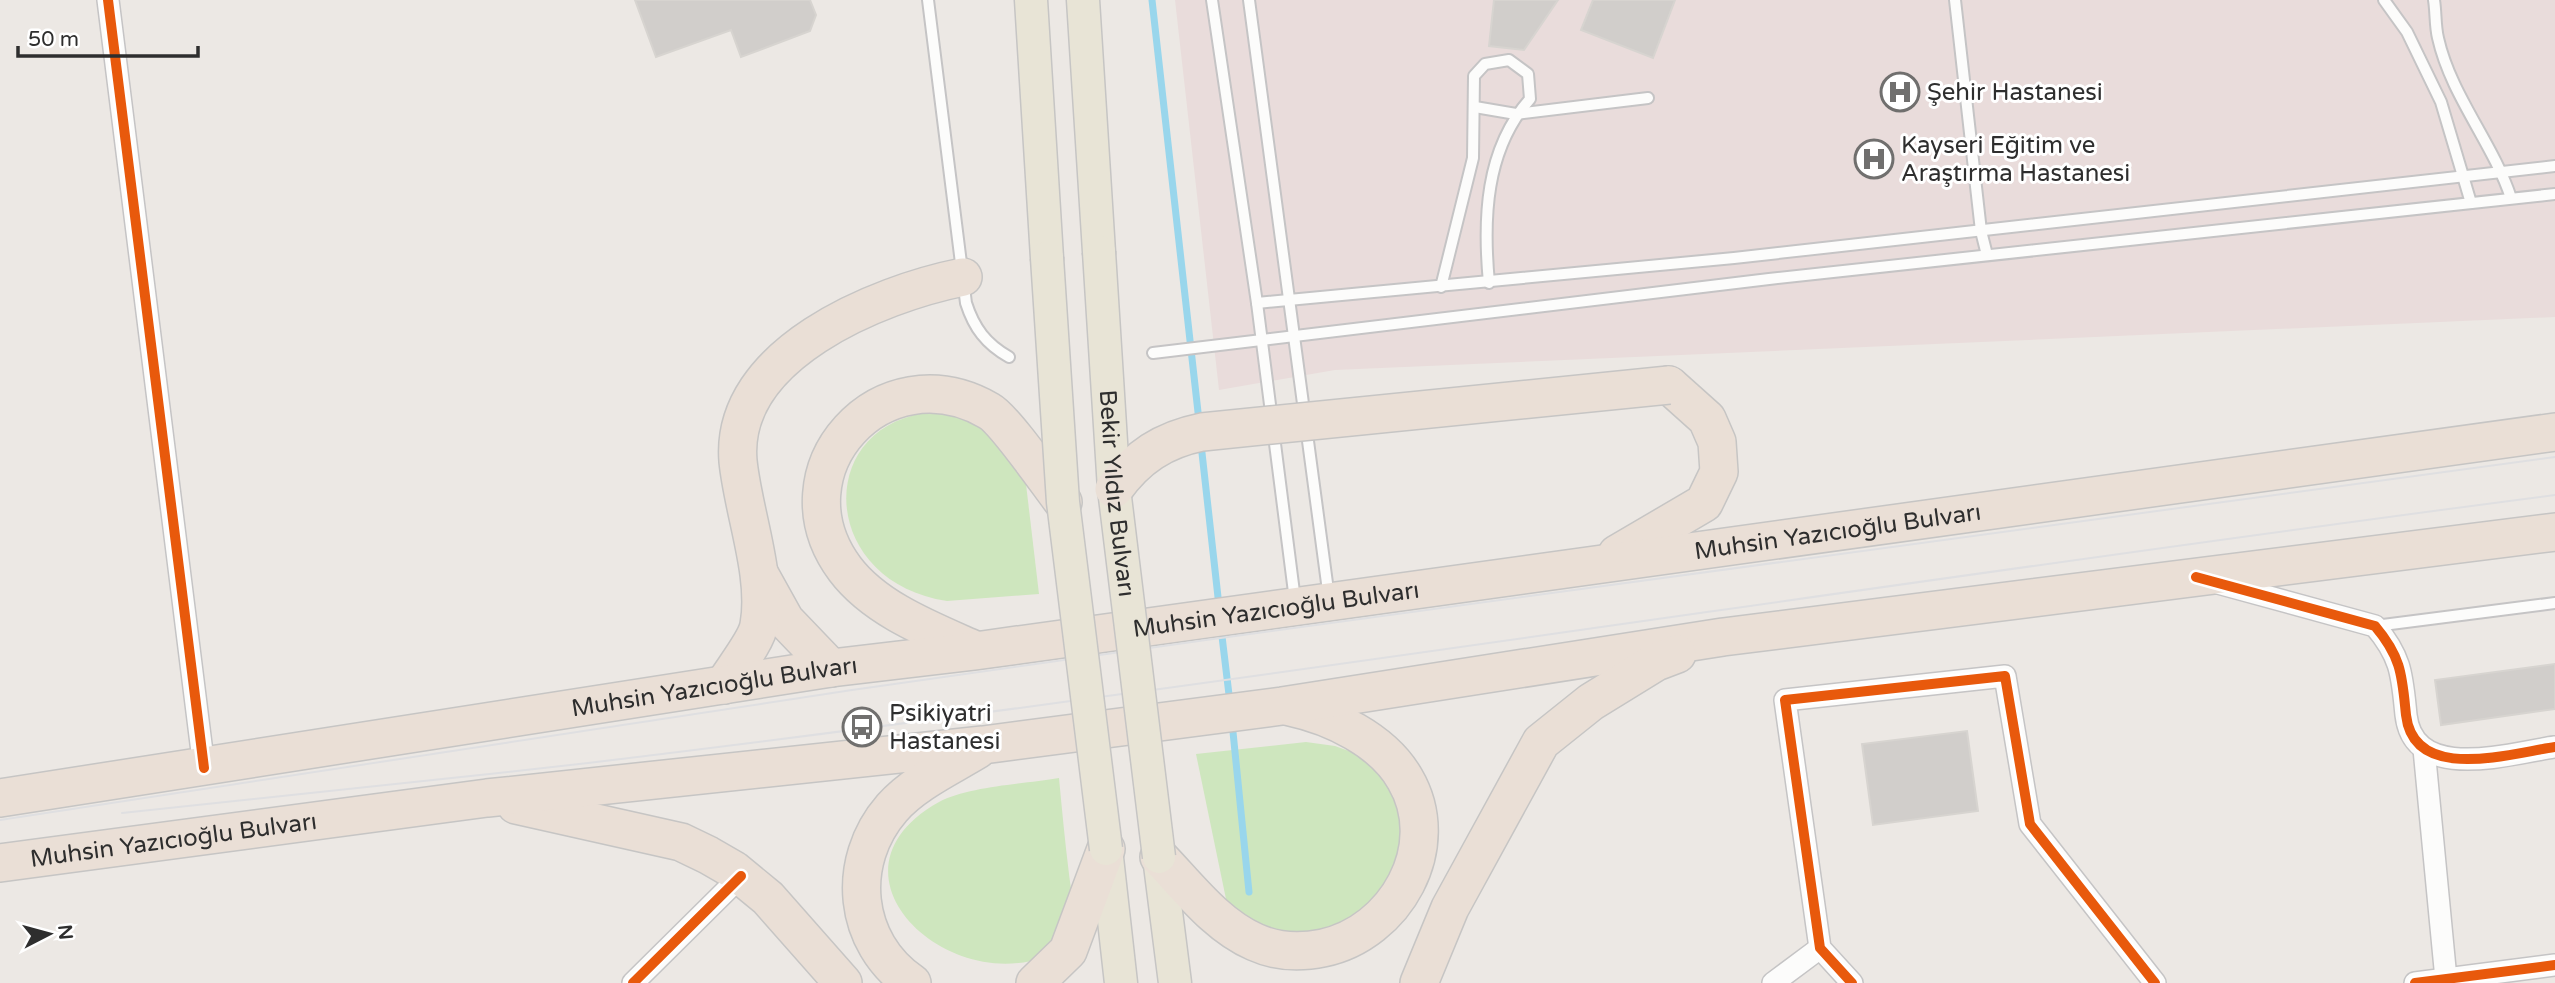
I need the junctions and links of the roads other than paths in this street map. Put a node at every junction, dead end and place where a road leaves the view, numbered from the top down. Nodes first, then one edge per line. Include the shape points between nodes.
1 (108, 0) edge
2 (928, 0) edge
3 (1031, 0) edge
4 (1083, 0) edge
5 (1212, 0) edge
6 (1250, 0) edge
7 (1955, 0) edge
8 (2384, 0) edge
9 (2434, 0) edge
10 (1648, 98) dead end
11 (1475, 107) junction
12 (1516, 114) junction
13 (2555, 166) edge
14 (2502, 172) junction
15 (2462, 176) junction
16 (2555, 194) edge
17 (2511, 198) junction
18 (2471, 203) junction
19 (1981, 231) junction
20 (1987, 256) junction
21 (963, 277) junction
22 (1489, 283) junction
23 (1441, 287) junction
24 (1287, 301) junction
25 (1257, 303) junction
26 (1291, 336) junction
27 (1260, 339) junction
28 (1153, 353) dead end
29 (1009, 357) dead end
30 (2555, 432) edge
31 (1114, 489) junction
32 (1063, 502) junction
33 (2555, 532) edge
34 (1604, 562) junction
35 (758, 571) junction
36 (2196, 577) junction
37 (1312, 603) junction
38 (2555, 604) edge
39 (2375, 626) junction
40 (1723, 637) junction
41 (975, 651) junction
42 (831, 668) junction
43 (724, 685) junction
44 (1282, 706) junction
45 (984, 746) junction
46 (2555, 747) edge
47 (2424, 749) junction
48 (204, 768) junction
49 (0, 798) edge
50 (487, 798) junction
51 (1106, 849) junction
52 (1159, 858) junction
53 (0, 863) edge
54 (741, 876) junction
55 (1820, 948) junction
56 (2555, 965) edge
57 (2446, 979) junction
58 (633, 983) edge
59 (843, 983) edge
60 (912, 983) edge
61 (1035, 983) edge
62 (1121, 983) edge
63 (1175, 983) edge
64 (1419, 983) edge
65 (1773, 983) edge
66 (1852, 983) edge
67 (2155, 983) edge
68 (2415, 983) edge

1 - 48 street
2 - 21 lane
3 - 32 main road, bridge
4 - 31 main road, Bekir Yıldız Bulvarı, bridge
5 - 25 lane
6 - 24 lane
7 - 19 lane
8 - 15 lane via 2407,32 2441,102
9 - 14 lane via 2438,39 2463,104
10 - 12 lane
11 - 12 lane
11 - 12 lane via 1474,76 1485,64 1509,60 1528,75 1530,99
11 - 23 lane via 1473,158
12 - 22 lane via 1493,164 1484,234
13 - 14 lane
14 - 15 lane
14 - 17 lane
15 - 18 lane
15 - 19 lane
16 - 17 lane
17 - 18 lane
18 - 20 lane
19 - 20 lane
19 - 22 lane
20 - 26 lane
21 - 29 lane via 966,303 976,328
21 - 35 highway via 904,292 849,316 818,335 761,383 741,425 738,459
22 - 23 lane
23 - 24 lane
24 - 25 lane
24 - 26 lane
25 - 27 lane
26 - 27 lane
26 - 37 lane
27 - 28 lane
27 - 37 lane
30 - 34 highway, Muhsin Yazıcıoğlu Bulvarı
31 - 34 highway, bridge via 1150,451 1202,432 1669,385 1707,419 1717,442 1718,472 1704,503
31 - 52 main road, Bekir Yıldız Bulvarı, bridge
32 - 41 highway via 993,413 961,399 925,395 889,402 864,414 839,441 822,501 827,534 845,569 907,619
32 - 51 main road, bridge
33 - 36 highway, Muhsin Yazıcıoğlu Bulvarı
34 - 37 highway, Muhsin Yazıcıoğlu Bulvarı
35 - 42 highway via 785,620
35 - 43 highway via 759,627
36 - 39 street
36 - 40 highway, Muhsin Yazıcıoğlu Bulvarı
37 - 41 highway, Muhsin Yazıcıoğlu Bulvarı, bridge
38 - 39 lane
39 - 47 street via 2397,657 2406,719
40 - 44 highway, Muhsin Yazıcıoğlu Bulvarı
40 - 64 highway via 1656,662 1591,702 1541,742 1450,908
41 - 42 highway, Muhsin Yazıcıoğlu Bulvarı
42 - 43 highway, Muhsin Yazıcıoğlu Bulvarı
43 - 48 highway, Muhsin Yazıcıoğlu Bulvarı
44 - 45 highway, Muhsin Yazıcıoğlu Bulvarı, bridge
44 - 52 highway via 1326,718 1366,740 1396,766 1411,790 1418,821 1417,854 1408,882 1387,913 1362,934 1335,945 1301,951 1272,948 1223,922
45 - 50 highway, Muhsin Yazıcıoğlu Bulvarı
45 - 60 highway via 906,794 870,843 861,899 867,929 884,958
46 - 47 street via 2457,760
47 - 57 street
48 - 49 highway, Muhsin Yazıcıoğlu Bulvarı
50 - 53 highway, Muhsin Yazıcıoğlu Bulvarı
50 - 54 highway via 681,842
51 - 61 highway via 1068,951
51 - 62 main road
52 - 63 main road, Bekir Yıldız Bulvarı
54 - 58 street
54 - 59 highway via 783,913
55 - 65 street
55 - 66 street
55 - 67 street via 1785,700 2005,676 2029,824
56 - 57 street
57 - 68 street

